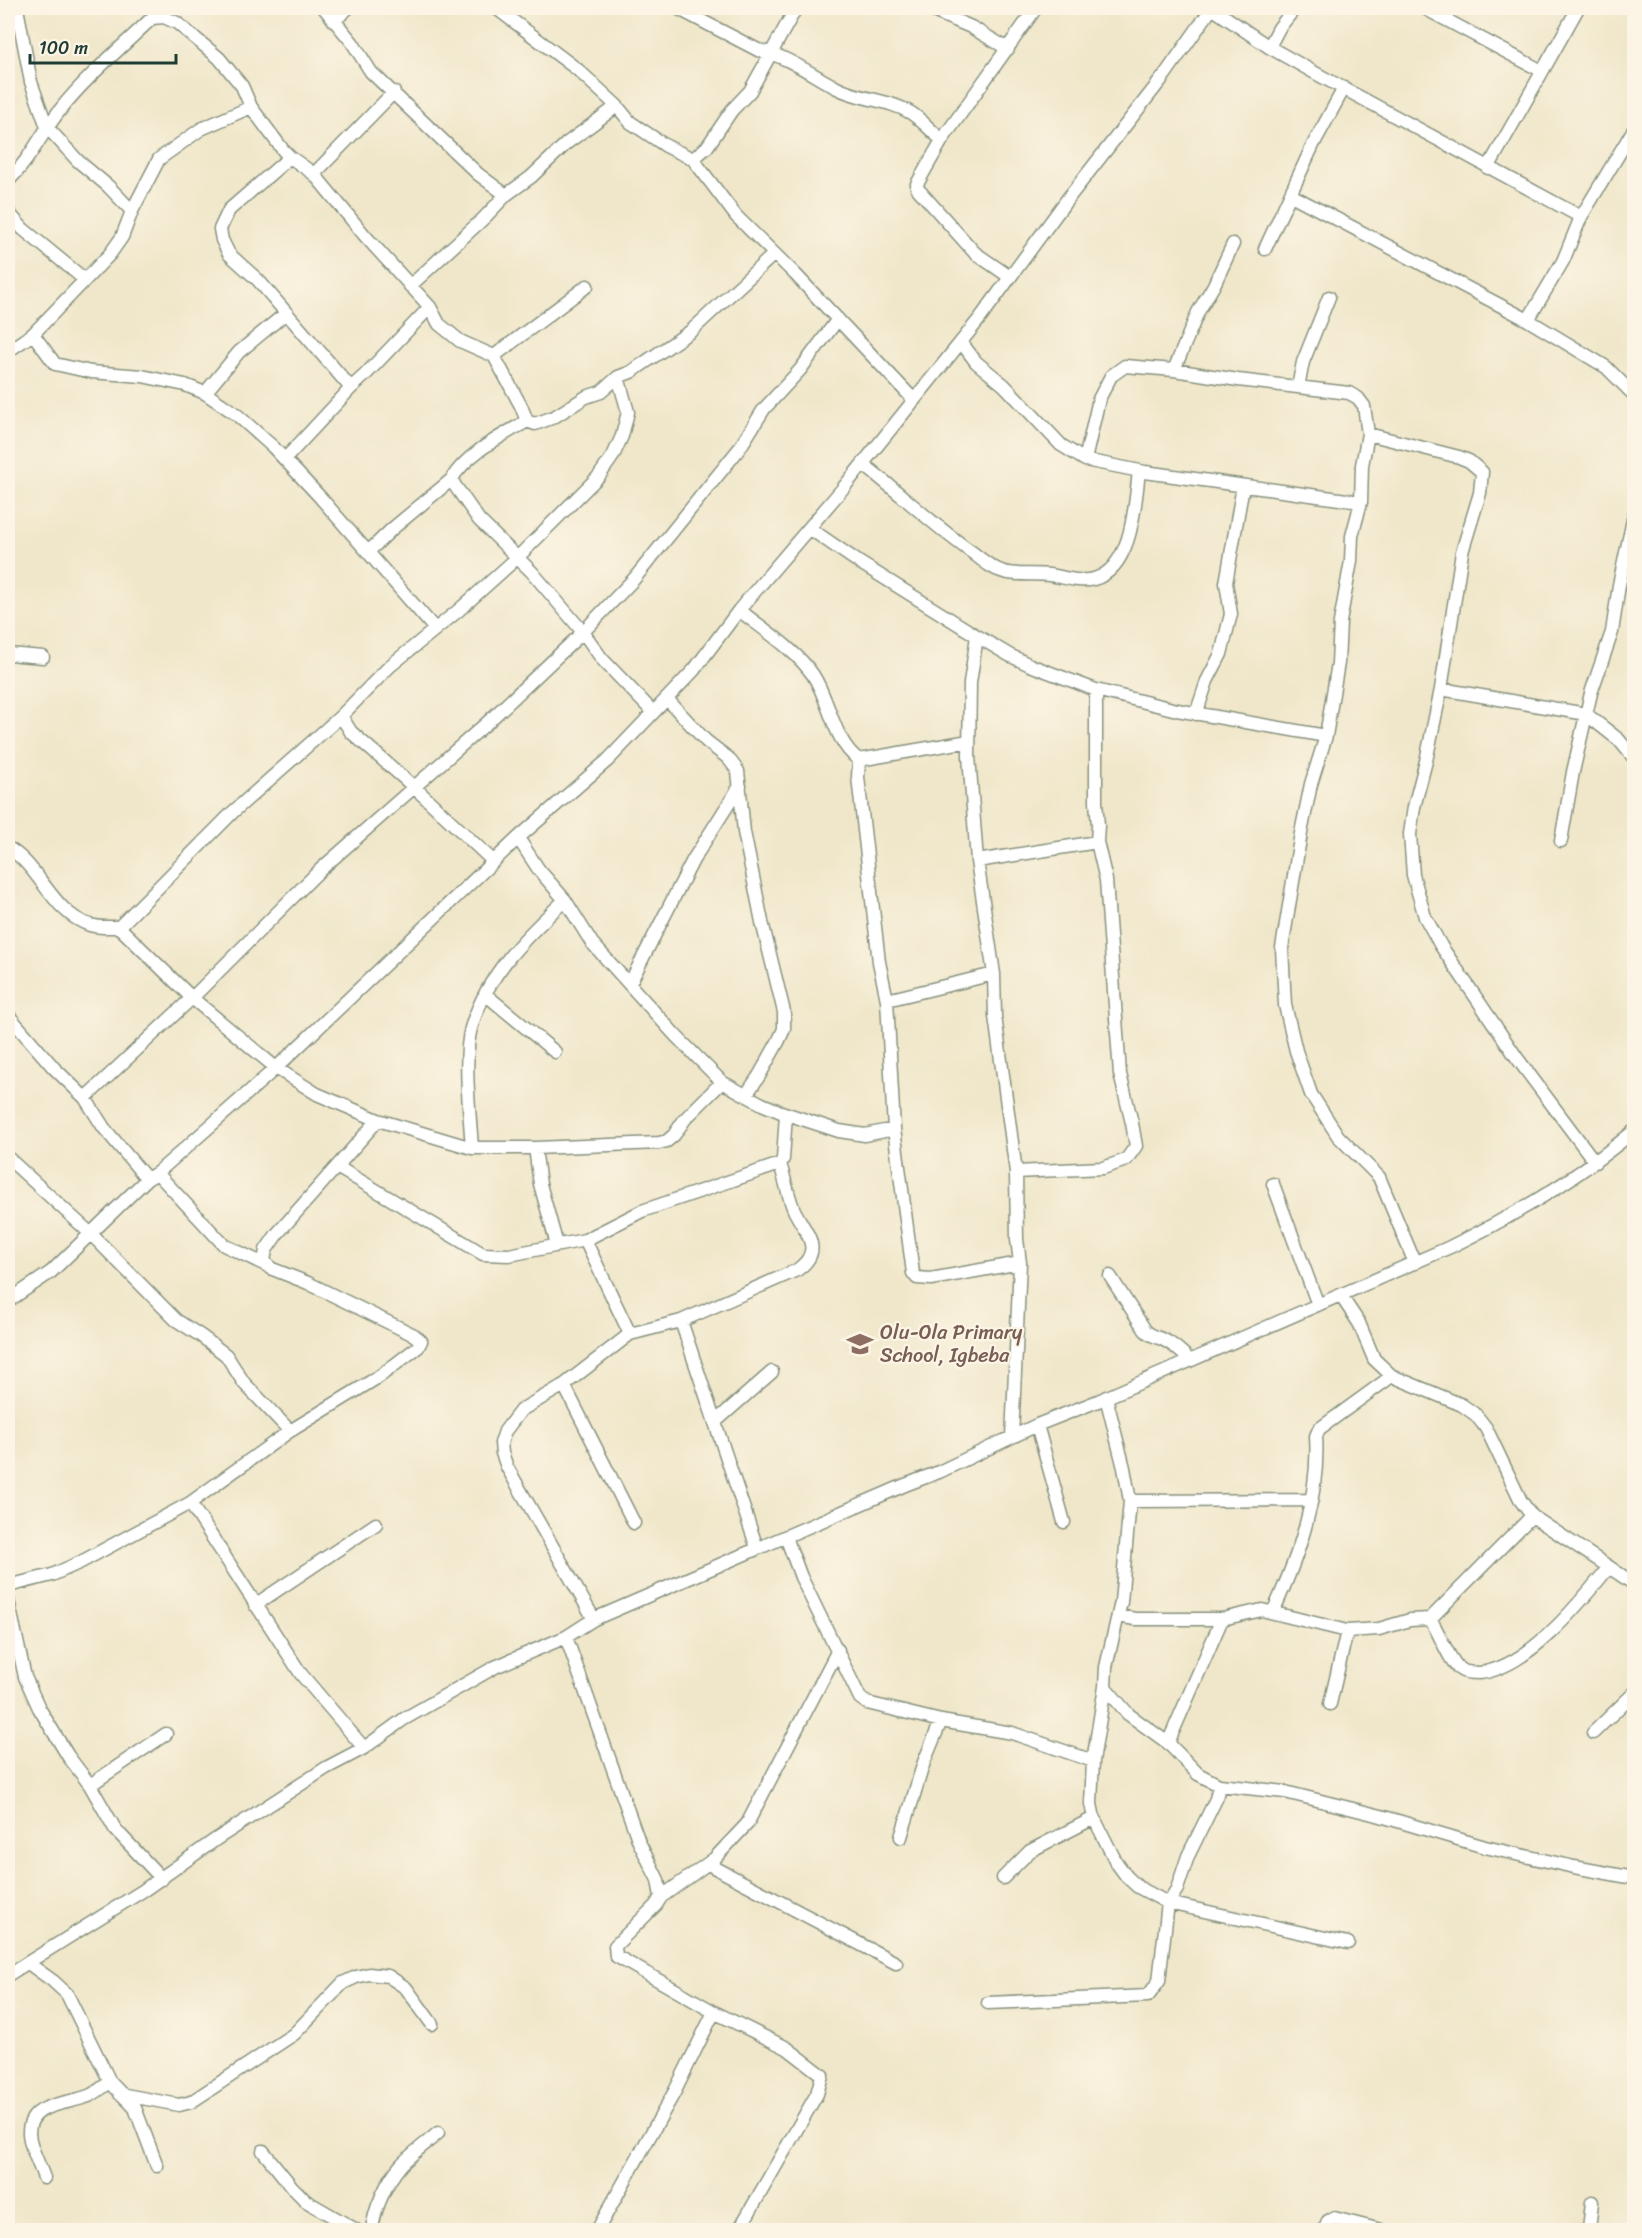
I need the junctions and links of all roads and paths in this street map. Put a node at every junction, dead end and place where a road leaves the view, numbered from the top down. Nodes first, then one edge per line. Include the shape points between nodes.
1 (17, 8) edge
2 (324, 8) edge
3 (348, 8) edge
4 (496, 8) edge
5 (677, 8) edge
6 (796, 8) edge
7 (926, 8) edge
8 (1036, 8) edge
9 (1295, 8) edge
10 (1425, 8) edge
11 (1578, 8) edge
12 (334, 21) junction
13 (1269, 47) junction
14 (1008, 49) junction
15 (771, 53) junction
16 (1542, 71) junction
17 (1344, 88) junction
18 (394, 92) junction
19 (617, 106) junction
20 (250, 107) junction
21 (46, 127) junction
22 (1633, 138) edge
23 (942, 140) junction
24 (290, 157) junction
25 (693, 159) junction
26 (1488, 168) junction
27 (314, 174) junction
28 (8, 181) edge
29 (506, 195) junction
30 (1291, 195) junction
31 (8, 212) edge
32 (132, 212) junction
33 (1581, 217) junction
34 (1233, 244) dead end
35 (1265, 249) dead end
36 (773, 255) junction
37 (1010, 277) junction
38 (84, 279) junction
39 (410, 286) junction
40 (587, 286) dead end
41 (1329, 297) dead end
42 (430, 307) junction
43 (286, 313) junction
44 (838, 319) junction
45 (1528, 320) junction
46 (33, 334) junction
47 (961, 342) junction
48 (8, 351) edge
49 (494, 356) junction
50 (1174, 370) junction
51 (618, 377) junction
52 (1298, 387) junction
53 (351, 388) junction
54 (204, 393) junction
55 (1635, 395) edge
56 (914, 400) junction
57 (527, 421) junction
58 (1368, 434) junction
59 (285, 459) junction
60 (1085, 460) junction
61 (862, 464) junction
62 (1139, 471) junction
63 (451, 480) junction
64 (1243, 486) junction
65 (1361, 502) junction
66 (1635, 515) edge
67 (809, 528) junction
68 (368, 552) junction
69 (518, 557) junction
70 (739, 610) junction
71 (435, 629) junction
72 (584, 632) junction
73 (977, 636) junction
74 (8, 654) edge
75 (43, 657) dead end
76 (1441, 689) junction
77 (1096, 690) junction
78 (667, 699) junction
79 (653, 712) junction
80 (1196, 714) junction
81 (1586, 714) junction
82 (341, 716) junction
83 (1326, 736) junction
84 (969, 741) junction
85 (1635, 758) edge
86 (859, 760) junction
87 (740, 786) junction
88 (414, 787) junction
89 (518, 838) junction
90 (1561, 841) dead end
91 (1097, 842) junction
92 (8, 848) edge
93 (493, 861) junction
94 (977, 861) junction
95 (565, 900) junction
96 (119, 927) junction
97 (994, 974) junction
98 (630, 983) junction
99 (485, 994) junction
100 (192, 999) junction
101 (887, 1000) junction
102 (8, 1016) edge
103 (555, 1052) dead end
104 (276, 1068) junction
105 (722, 1082) junction
106 (746, 1095) junction
107 (85, 1098) junction
108 (786, 1114) junction
109 (378, 1120) junction
110 (894, 1129) junction
111 (1635, 1131) edge
112 (472, 1148) junction
113 (535, 1148) junction
114 (8, 1158) edge
115 (1595, 1162) junction
116 (780, 1164) junction
117 (337, 1167) junction
118 (1016, 1172) junction
119 (152, 1176) junction
120 (1274, 1184) dead end
121 (90, 1233) junction
122 (585, 1240) junction
123 (557, 1245) junction
124 (1020, 1263) junction
125 (1415, 1263) junction
126 (270, 1268) junction
127 (1110, 1276) dead end
128 (1341, 1296) junction
129 (8, 1301) edge
130 (1318, 1305) junction
131 (681, 1321) junction
132 (630, 1334) junction
133 (1190, 1360) junction
134 (772, 1372) dead end
135 (1392, 1376) junction
136 (564, 1385) junction
137 (1106, 1397) junction
138 (715, 1422) junction
139 (1037, 1425) junction
140 (290, 1431) junction
141 (1012, 1437) junction
142 (1312, 1500) junction
143 (1130, 1501) junction
144 (190, 1503) junction
145 (1532, 1516) junction
146 (1064, 1522) dead end
147 (376, 1524) dead end
148 (633, 1524) dead end
149 (786, 1537) junction
150 (757, 1548) junction
151 (1609, 1567) junction
152 (1635, 1584) edge
153 (8, 1586) edge
154 (8, 1600) edge
155 (255, 1605) junction
156 (1273, 1612) junction
157 (1118, 1616) junction
158 (1222, 1619) junction
159 (1430, 1619) junction
160 (594, 1620) junction
161 (1347, 1631) junction
162 (566, 1637) junction
163 (838, 1650) junction
164 (1105, 1687) junction
165 (1635, 1693) edge
166 (1330, 1704) dead end
167 (941, 1721) junction
168 (1593, 1733) dead end
169 (166, 1734) dead end
170 (1168, 1743) junction
171 (364, 1748) junction
172 (1093, 1761) junction
173 (90, 1785) junction
174 (1219, 1785) junction
175 (1094, 1818) junction
176 (901, 1837) dead end
177 (708, 1864) junction
178 (1003, 1878) dead end
179 (1635, 1878) edge
180 (162, 1879) junction
181 (661, 1897) junction
182 (1168, 1904) junction
183 (1348, 1943) dead end
184 (896, 1963) dead end
185 (28, 1964) junction
186 (8, 1975) edge
187 (988, 2003) dead end
188 (714, 2012) junction
189 (432, 2024) dead end
190 (110, 2082) junction
191 (120, 2094) junction
192 (438, 2133) dead end
193 (263, 2151) dead end
194 (157, 2166) dead end
195 (44, 2178) dead end
196 (1592, 2202) dead end
197 (599, 2227) dead end
198 (356, 2230) edge
199 (372, 2230) edge
200 (738, 2230) edge
201 (1325, 2230) edge
202 (1380, 2230) edge
203 (1588, 2230) edge

1 - 21 street via 31,82
2 - 12 street
3 - 12 street
4 - 19 street via 578,70
5 - 15 street
6 - 15 street
7 - 14 street via 971,27
8 - 14 street
9 - 13 street
10 - 16 street
11 - 16 street
12 - 18 street via 371,72
13 - 17 street
13 - 37 street via 1212,8
14 - 23 street
15 - 23 street via 837,88 911,113
15 - 25 street via 750,91 707,147
16 - 26 street
17 - 26 street
17 - 30 street
18 - 27 street
18 - 29 street via 478,174
19 - 25 street via 630,122
19 - 29 street
20 - 21 street via 242,86 219,58 177,23 164,17 152,18 103,64
20 - 24 street
20 - 32 street via 201,129 159,159
21 - 28 street via 32,154
21 - 32 street
22 - 33 street
23 - 37 street via 917,188 975,253
24 - 27 street
24 - 43 street via 234,206 220,230 229,254
25 - 36 street via 736,216
26 - 33 street
27 - 39 street
29 - 39 street
30 - 35 street
30 - 45 street
31 - 38 street
32 - 38 street via 123,237
33 - 45 street via 1563,261
34 - 50 street
36 - 44 street
36 - 51 street via 691,331
37 - 47 street
38 - 46 street
39 - 42 street
40 - 49 street
41 - 52 street via 1303,362
42 - 49 street via 439,324 460,341
42 - 53 street
43 - 53 street
43 - 54 street via 239,352
44 - 56 street
44 - 72 street via 634,579
45 - 55 street via 1606,367
46 - 48 street
46 - 54 street via 55,364 91,372 142,376
47 - 56 street
47 - 60 street via 976,363 1004,385 1060,445
49 - 57 street
50 - 52 street
50 - 60 street via 1125,366 1111,376 1099,399
51 - 57 street via 601,392 554,417 535,424
51 - 69 street via 628,412 613,456 599,476
52 - 58 street via 1349,393 1358,398 1367,416
53 - 59 street
54 - 59 street via 236,414
56 - 61 street
57 - 63 street via 486,446
58 - 65 street
58 - 76 street via 1459,457 1482,472 1462,552
59 - 68 street
60 - 62 street
61 - 62 street via 992,566 1004,572 1081,581 1105,574 1124,549 1131,530
61 - 67 street
62 - 64 street
63 - 68 street
63 - 69 street via 479,520
64 - 65 street
64 - 80 street via 1226,583 1231,614 1221,654
65 - 83 street via 1352,536
66 - 81 street via 1612,632
67 - 70 street
67 - 73 street
68 - 71 street
69 - 71 street
69 - 72 street
70 - 78 street
70 - 86 street via 805,665 849,752
71 - 82 street via 390,666
72 - 79 street via 602,659
72 - 88 street
73 - 77 street via 1030,665
73 - 84 street via 970,683
74 - 75 street
76 - 81 street
76 - 115 street via 1410,834 1418,898 1448,956 1517,1058
77 - 80 street
77 - 91 street
78 - 79 street
78 - 87 street via 706,741 728,758 738,771
79 - 89 street via 608,759
80 - 83 street
81 - 85 street
81 - 90 street
82 - 88 street via 351,732
82 - 96 street via 233,812
83 - 125 street via 1294,864 1282,948 1285,1005 1311,1094 1338,1136 1379,1177
84 - 86 street
84 - 94 street
86 - 101 street via 879,962
87 - 98 street via 693,860
87 - 106 street via 744,832 784,1029
88 - 93 street
88 - 100 street via 320,870
89 - 93 street
89 - 95 street
91 - 94 street
91 - 118 street via 1106,880 1120,1074 1136,1146 1126,1160 1103,1168
92 - 96 street via 68,912 92,926
93 - 104 street
94 - 97 street
95 - 98 street via 592,943
95 - 99 street via 508,957
96 - 100 street
97 - 101 street
97 - 118 street via 995,1016
98 - 105 street
99 - 103 street
99 - 112 street via 468,1048
100 - 104 street
100 - 107 street
101 - 110 street
102 - 107 street
104 - 109 street via 317,1094
104 - 119 street
105 - 106 street
105 - 113 street via 667,1141
106 - 108 street
107 - 119 street via 104,1128
108 - 110 street via 865,1136
108 - 116 street
109 - 112 street
109 - 117 street
110 - 124 street via 911,1266 917,1278 931,1279
111 - 115 street
112 - 113 street
113 - 123 street via 540,1184
114 - 121 street
115 - 125 street via 1499,1223
116 - 122 street via 642,1211
116 - 131 street via 794,1209 811,1241 808,1263
117 - 123 street via 483,1254 509,1255
117 - 126 street via 266,1250 264,1261
118 - 124 street
119 - 121 street
119 - 126 street via 224,1245
120 - 130 street
121 - 129 street via 51,1272
121 - 140 street via 176,1320 226,1354 244,1383
122 - 123 street
122 - 132 street
124 - 141 street
125 - 128 street
126 - 140 street via 309,1283 421,1341 380,1376
127 - 133 street via 1150,1336 1178,1348
128 - 130 street
128 - 135 street via 1359,1323 1374,1359
130 - 133 street
131 - 132 street
131 - 138 street
132 - 136 street
133 - 137 street
134 - 138 street
135 - 142 street via 1319,1429
135 - 145 street via 1462,1405 1476,1415
136 - 148 street
136 - 160 street via 521,1410 505,1431 502,1453
137 - 139 street
137 - 143 street
138 - 150 street
139 - 141 street
139 - 146 street
140 - 144 street
141 - 149 street
142 - 143 street
142 - 156 street via 1293,1568
143 - 157 street
144 - 153 street via 81,1562 52,1575
144 - 155 street
145 - 151 street
145 - 159 street
147 - 155 street
149 - 150 street
149 - 163 street via 801,1577
150 - 160 street
151 - 152 street
151 - 159 street via 1534,1648 1503,1668 1462,1671
154 - 173 street via 25,1677 39,1708
155 - 171 street via 301,1674
156 - 158 street via 1262,1610
156 - 161 street
157 - 158 street
157 - 164 street
158 - 170 street
159 - 161 street
160 - 162 street
161 - 166 street
162 - 171 street via 495,1667 404,1719
162 - 181 street via 639,1842 658,1880
163 - 167 street via 860,1698 867,1703
163 - 177 street via 747,1824
164 - 170 street via 1128,1714
164 - 172 street
165 - 168 street
167 - 172 street via 1012,1733
167 - 176 street
169 - 173 street
170 - 174 street via 1198,1774
171 - 180 street via 326,1768
172 - 175 street
173 - 180 street via 115,1829
174 - 179 street via 1285,1792 1485,1847
174 - 182 street
175 - 178 street via 1030,1851
175 - 182 street via 1127,1876
177 - 181 street
177 - 184 street
180 - 185 street
181 - 188 street via 619,1941 614,1952
182 - 183 street
182 - 187 street via 1160,1981 1148,1996
185 - 186 street
185 - 190 street via 67,1994
188 - 197 street
188 - 200 street via 787,2049 822,2075 818,2094
189 - 191 street via 405,1988 388,1976 369,1974 343,1983 294,2034 191,2102 179,2105
190 - 191 street
190 - 195 street via 90,2096 34,2115 29,2136
191 - 194 street via 135,2108
192 - 199 street via 401,2165 373,2217
193 - 198 street via 306,2201
196 - 203 street
201 - 202 street via 1334,2218

